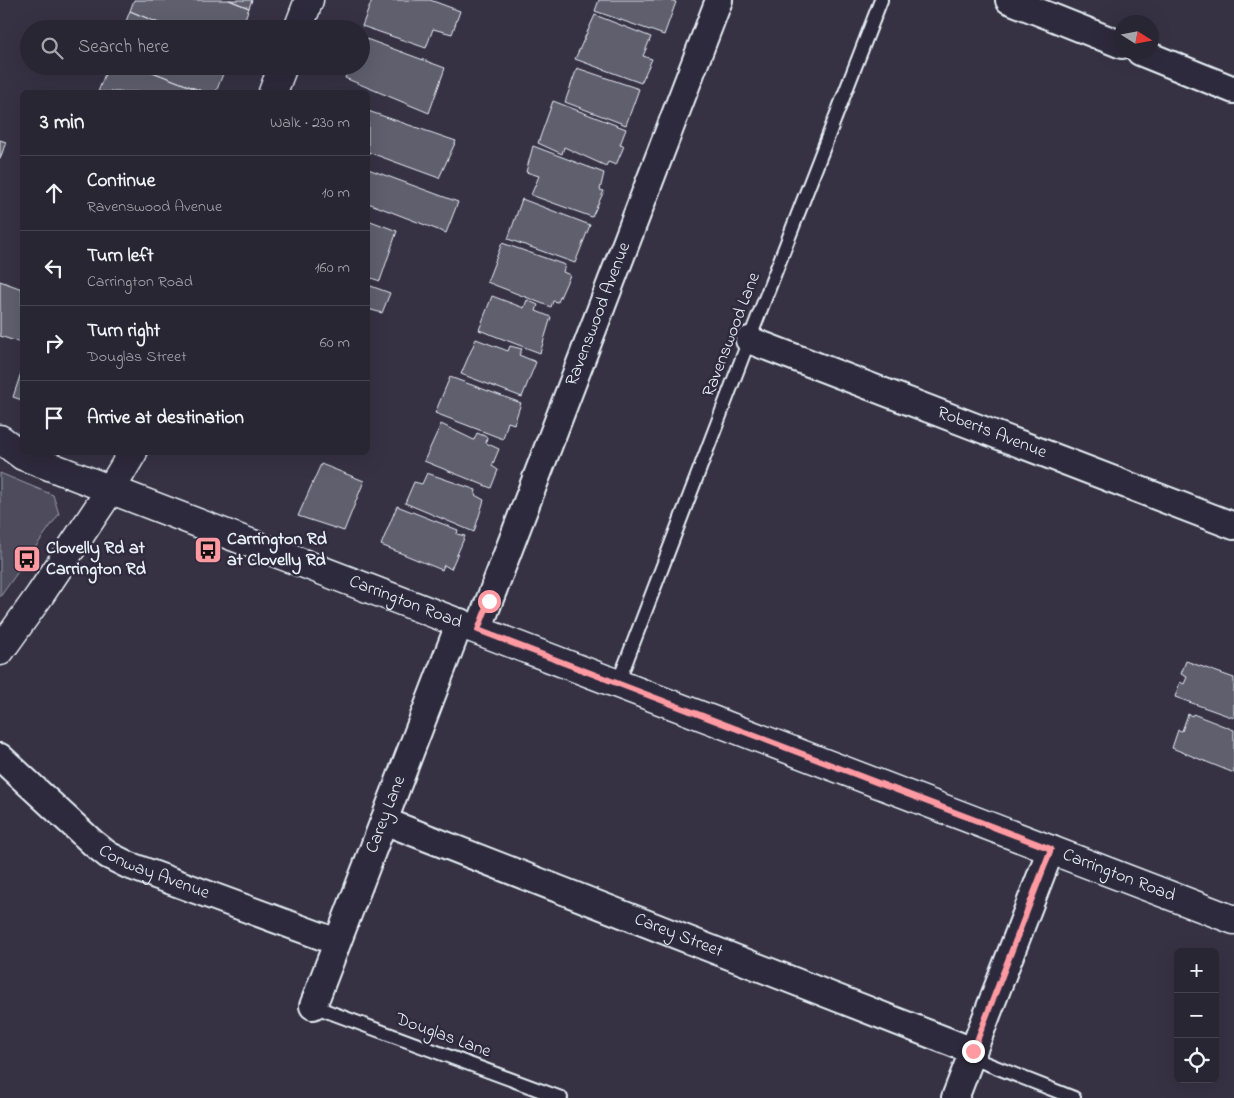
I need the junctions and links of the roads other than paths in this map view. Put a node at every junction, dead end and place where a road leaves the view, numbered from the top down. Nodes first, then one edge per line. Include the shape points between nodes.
1 (309, 0) edge
2 (719, 0) edge
3 (882, 0) edge
4 (1009, 0) edge
5 (301, 20) edge
6 (1114, 42) edge
7 (1159, 60) edge
8 (280, 75) edge
9 (274, 90) edge
10 (1234, 90) edge
11 (749, 340) junction
12 (0, 439) edge
13 (20, 454) edge
14 (22, 455) edge
15 (131, 455) edge
16 (110, 489) junction
17 (1234, 526) edge
18 (469, 626) junction
19 (0, 651) edge
20 (618, 683) junction
21 (0, 757) edge
22 (384, 821) junction
23 (1051, 849) junction
24 (1234, 920) edge
25 (337, 942) junction
26 (313, 1006) joint
27 (972, 1054) junction
28 (561, 1098) edge
29 (955, 1098) edge
30 (1074, 1098) edge

1 - 5 main road
2 - 18 street, Ravenswood Avenue
3 - 11 lane, Ravenswood Lane
4 - 6 street
7 - 10 street
8 - 9 main road
11 - 17 street, Roberts Avenue
11 - 20 lane, Ravenswood Lane
12 - 13 main road, Carrington Road
14 - 16 main road, Carrington Road
15 - 16 main road
16 - 18 main road, Carrington Road
16 - 19 main road
18 - 20 main road, Carrington Road
18 - 22 street, Carey Lane
20 - 23 main road, Carrington Road
21 - 25 street, Conway Avenue via 108,855
22 - 25 street, Carey Lane
22 - 27 street, Carey Street
23 - 24 main road, Carrington Road
23 - 27 street
25 - 26 street, Carey Lane
26 - 28 lane, Douglas Lane
27 - 29 street
27 - 30 lane

